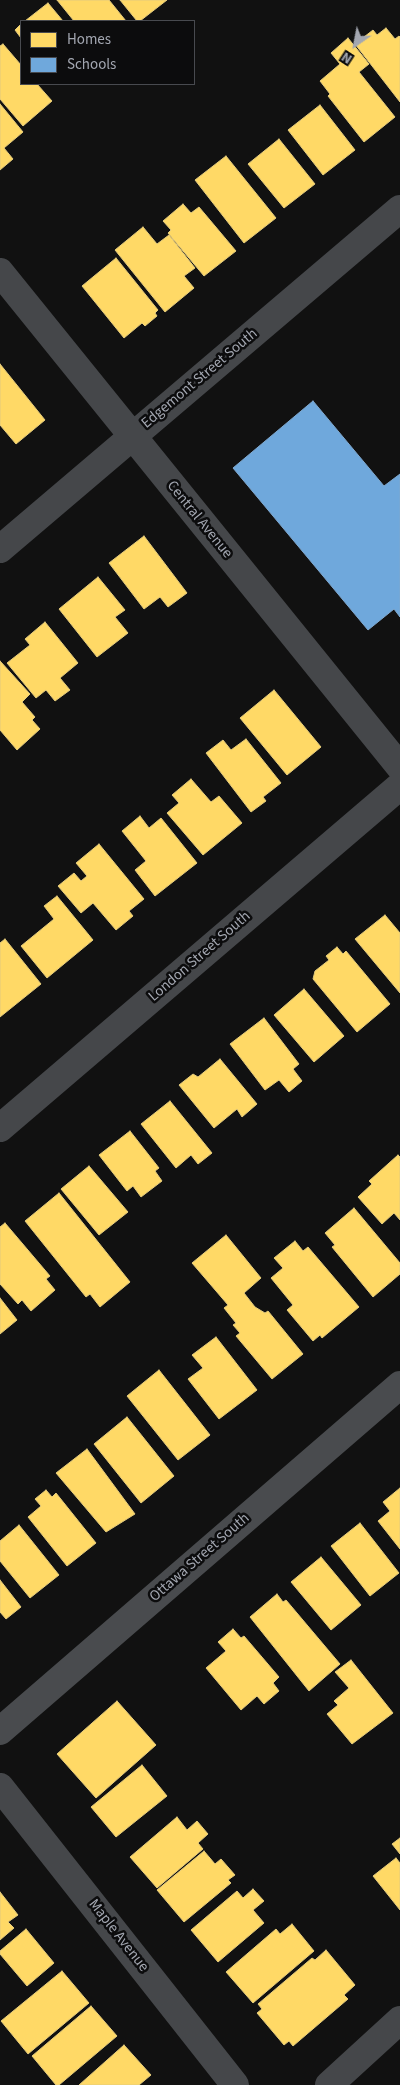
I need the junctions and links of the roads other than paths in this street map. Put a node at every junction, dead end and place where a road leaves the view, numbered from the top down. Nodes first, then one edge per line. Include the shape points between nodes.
1 (400, 209) edge
2 (0, 272) edge
3 (132, 437) junction
4 (0, 549) edge
5 (400, 767) edge
6 (400, 786) edge
7 (0, 1128) edge
8 (400, 1385) edge
9 (0, 1732) edge
10 (0, 1788) edge
11 (400, 2020) edge
12 (235, 2085) edge
13 (329, 2085) edge

1 - 3 street, Edgemont Street South
2 - 3 street, Central Avenue
3 - 4 street, Edgemont Street South
3 - 5 street, Central Avenue
6 - 7 street, London Street South
8 - 9 main road, Ottawa Street South
10 - 12 street, Maple Avenue
11 - 13 street

